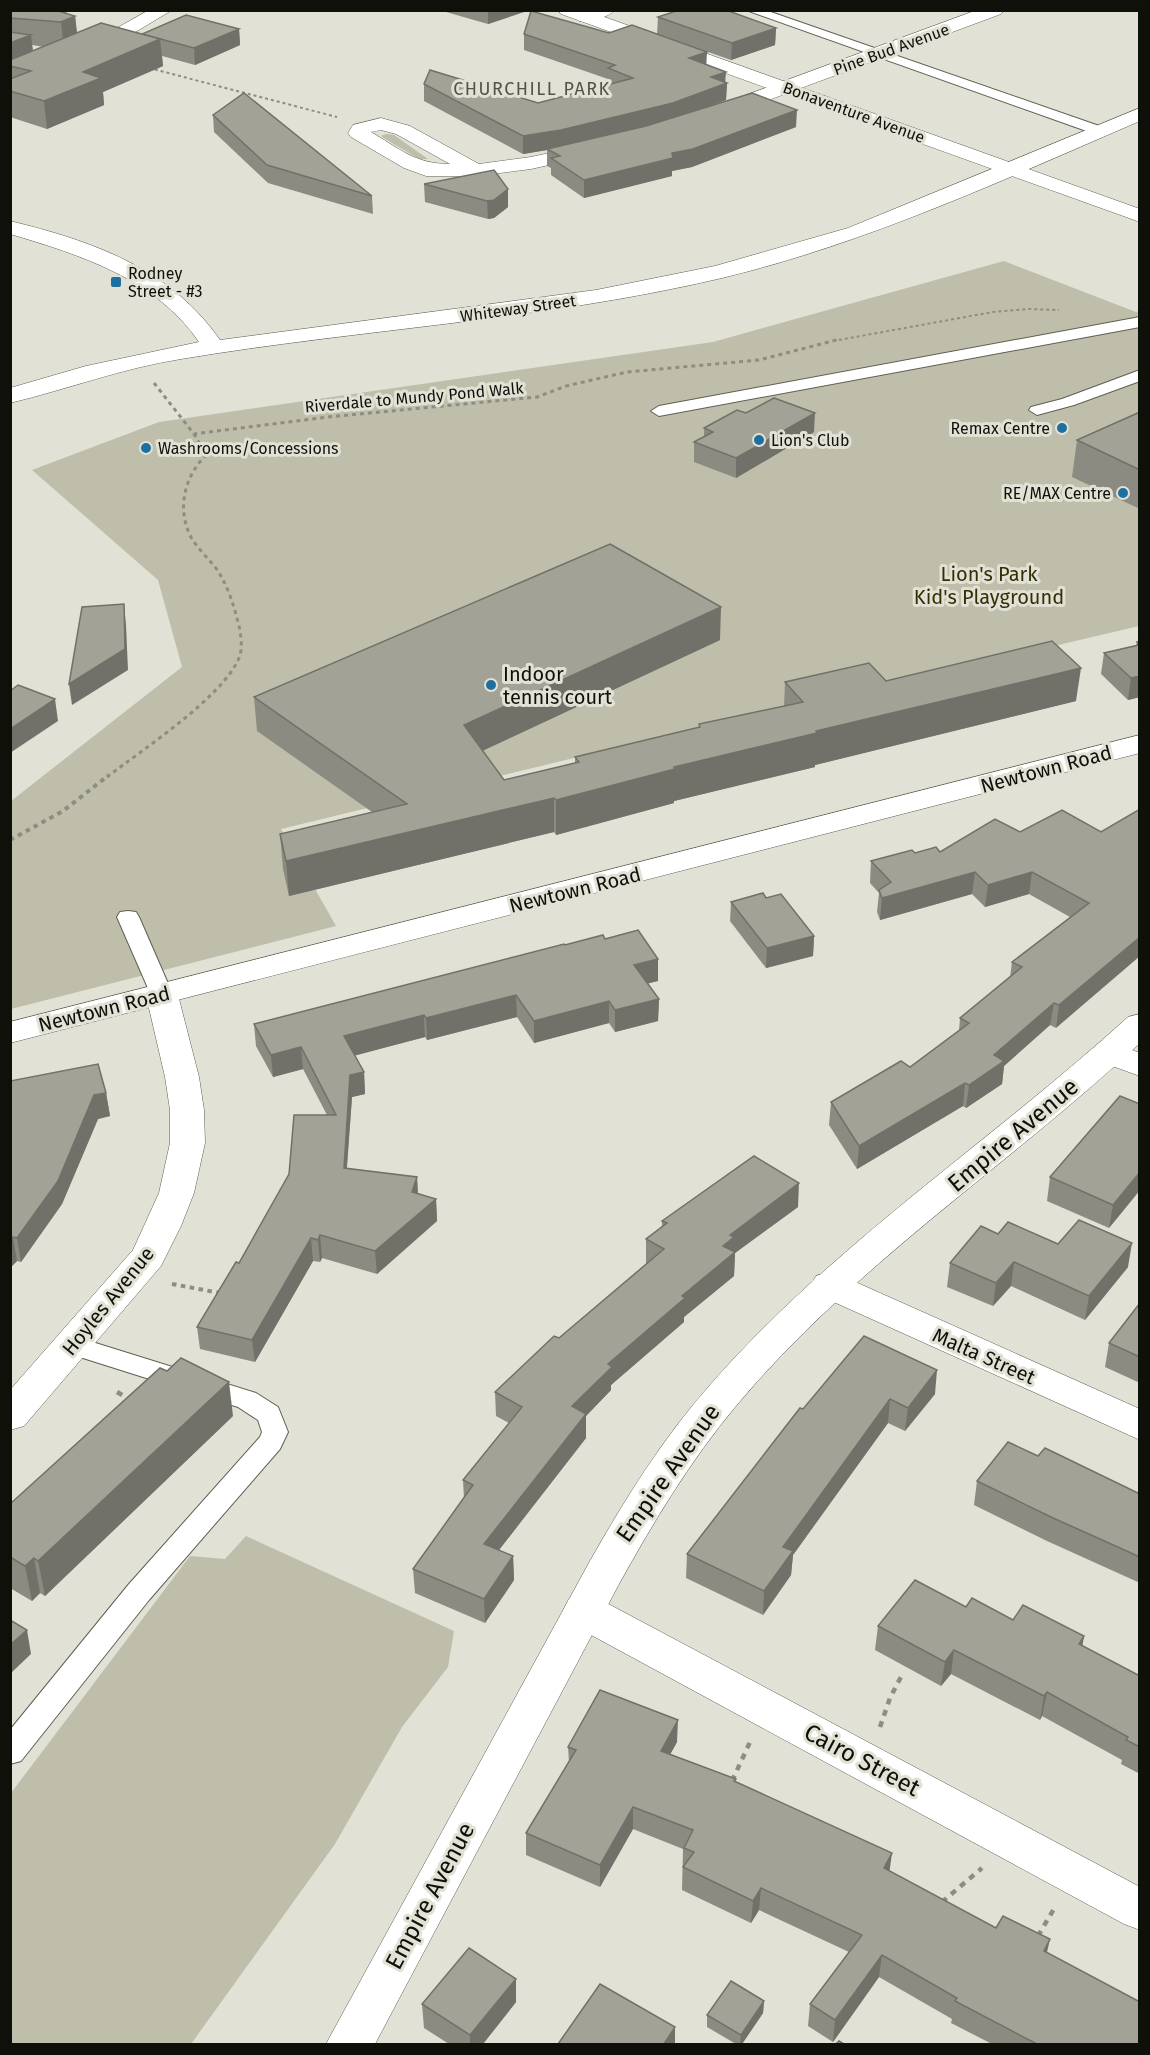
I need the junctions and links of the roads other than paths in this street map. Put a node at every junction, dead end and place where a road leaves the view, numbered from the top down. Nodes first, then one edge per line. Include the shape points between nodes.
1 (163, 10) edge
2 (606, 10) edge
3 (753, 10) edge
4 (996, 10) edge
5 (576, 14) edge
6 (29, 52) edge
7 (880, 54) junction
8 (67, 57) junction
9 (10, 81) edge
10 (787, 88) junction
11 (1140, 114) edge
12 (702, 118) edge
13 (369, 125) road end
14 (1100, 130) junction
15 (614, 144) edge
16 (1012, 169) junction
17 (1104, 202) junction
18 (1140, 209) edge
19 (1140, 216) edge
20 (10, 227) edge
21 (1140, 322) edge
22 (213, 346) junction
23 (1140, 375) edge
24 (10, 396) edge
25 (1037, 410) dead end
26 (659, 411) dead end
27 (1140, 744) edge
28 (128, 917) dead end
29 (162, 995) junction
30 (1140, 1024) edge
31 (10, 1033) edge
32 (1125, 1059) edge
33 (829, 1286) junction
34 (73, 1345) junction
35 (10, 1416) edge
36 (1140, 1426) edge
37 (584, 1611) junction
38 (10, 1752) edge
39 (1140, 1910) edge
40 (350, 2044) edge

1 - 8 street
2 - 5 street
3 - 7 lane
4 - 7 street, Pine Bud Avenue
5 - 10 street, Bonaventure Avenue
6 - 8 street
7 - 10 street, Pine Bud Avenue
7 - 14 lane
8 - 9 street
10 - 12 street, Pine Bud Avenue
10 - 16 street, Bonaventure Avenue
11 - 14 street, Whiteway Street
13 - 15 street via 394,125 476,170 531,163
14 - 16 street, Whiteway Street
16 - 17 street, Bonaventure Avenue
16 - 22 street, Whiteway Street via 855,232 769,259 659,286 525,308
17 - 18 street
17 - 19 street, Bonaventure Avenue
20 - 22 street via 95,255 147,281 185,310
21 - 26 lane
22 - 24 street, Whiteway Street via 104,369
23 - 25 lane
27 - 29 street, Newtown Road
28 - 29 lane
29 - 31 street, Newtown Road
29 - 34 street, Hoyles Avenue via 187,1115 187,1143 179,1187 148,1257
30 - 32 street, Empire Avenue
32 - 33 street, Empire Avenue via 976,1167
33 - 36 street, Malta Street
33 - 37 street, Empire Avenue via 725,1393 685,1441 614,1550
34 - 35 street, Hoyles Avenue
34 - 38 lane via 247,1401 269,1414 276,1432 139,1592
37 - 39 street, Cairo Street
37 - 40 street, Empire Avenue

